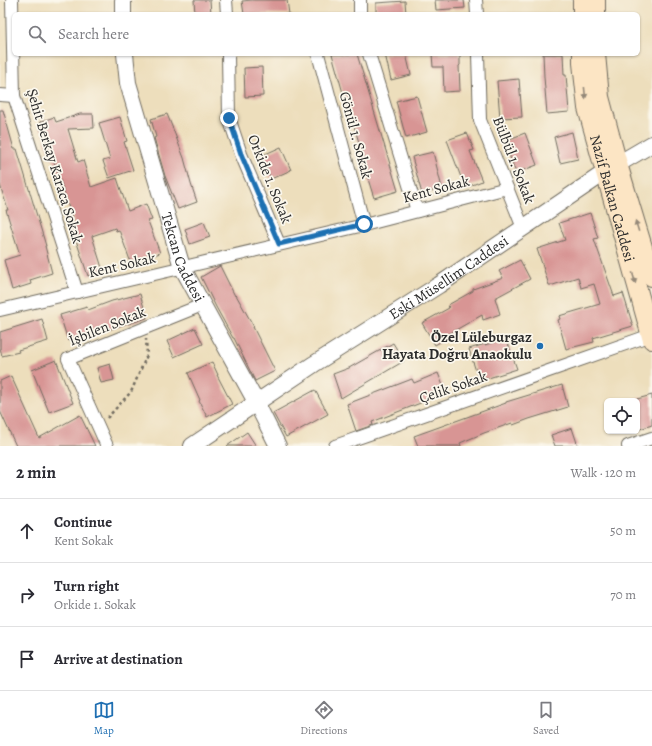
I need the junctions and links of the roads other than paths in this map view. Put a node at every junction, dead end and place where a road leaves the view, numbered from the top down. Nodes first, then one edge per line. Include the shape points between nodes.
1 (12, 0) edge
2 (123, 0) edge
3 (226, 0) edge
4 (360, 0) edge
5 (476, 0) edge
6 (582, 0) edge
7 (596, 0) edge
8 (12, 12) edge
9 (123, 12) edge
10 (227, 12) edge
11 (360, 12) edge
12 (477, 12) edge
13 (582, 12) edge
14 (596, 12) edge
15 (13, 56) edge
16 (126, 56) edge
17 (228, 56) edge
18 (319, 56) edge
19 (369, 56) edge
20 (478, 56) edge
21 (582, 56) edge
22 (596, 56) edge
23 (0, 95) edge
24 (14, 96) junction
25 (652, 144) edge
26 (611, 169) junction
27 (507, 188) junction
28 (417, 211) junction
29 (364, 224) junction
30 (523, 228) junction
31 (279, 244) junction
32 (182, 267) junction
33 (652, 277) edge
34 (77, 292) junction
35 (202, 305) junction
36 (0, 310) edge
37 (651, 338) edge
38 (256, 402) junction
39 (652, 438) edge
40 (107, 446) edge
41 (192, 446) edge
42 (278, 446) edge
43 (335, 446) edge
44 (628, 446) edge

1 - 8 street, Şehit Berkay Karaca Sokak
2 - 9 street
3 - 10 street
4 - 11 street
5 - 12 street
6 - 13 main road
7 - 14 main road
15 - 24 street, Şehit Berkay Karaca Sokak
16 - 32 street, Tekcan Caddesi via 128,82
17 - 31 street, Orkide 1. Sokak via 229,118 241,154
18 - 29 street, Gönül 1. Sokak
19 - 28 street
20 - 27 street, Bülbül 1. Sokak via 480,120
21 -> 26 main road, Nazif Balkan Caddesi via 587,108
22 - 26 main road, Nazif Balkan Caddesi
23 - 24 street
24 - 34 street, Şehit Berkay Karaca Sokak
25 - 26 street, Eski Müsellim Caddesi
26 - 30 street, Eski Müsellim Caddesi
33 -> 26 main road, Nazif Balkan Caddesi
26 -> 37 main road, Nazif Balkan Caddesi
27 - 28 street, Kent Sokak
27 - 30 street, Bülbül 1. Sokak
28 - 29 street, Kent Sokak
29 - 31 street, Kent Sokak
30 - 38 street, Eski Müsellim Caddesi
31 - 32 street, Kent Sokak
32 - 34 street, Kent Sokak
32 - 35 street, Tekcan Caddesi
34 - 36 street, Kent Sokak
35 - 38 street, Tekcan Caddesi
35 - 40 street, İşbilen Sokak via 68,359
37 - 43 street, Çelik Sokak
38 - 41 street, Eski Müsellim Caddesi
38 - 42 street, Tekcan Caddesi
39 - 44 street

